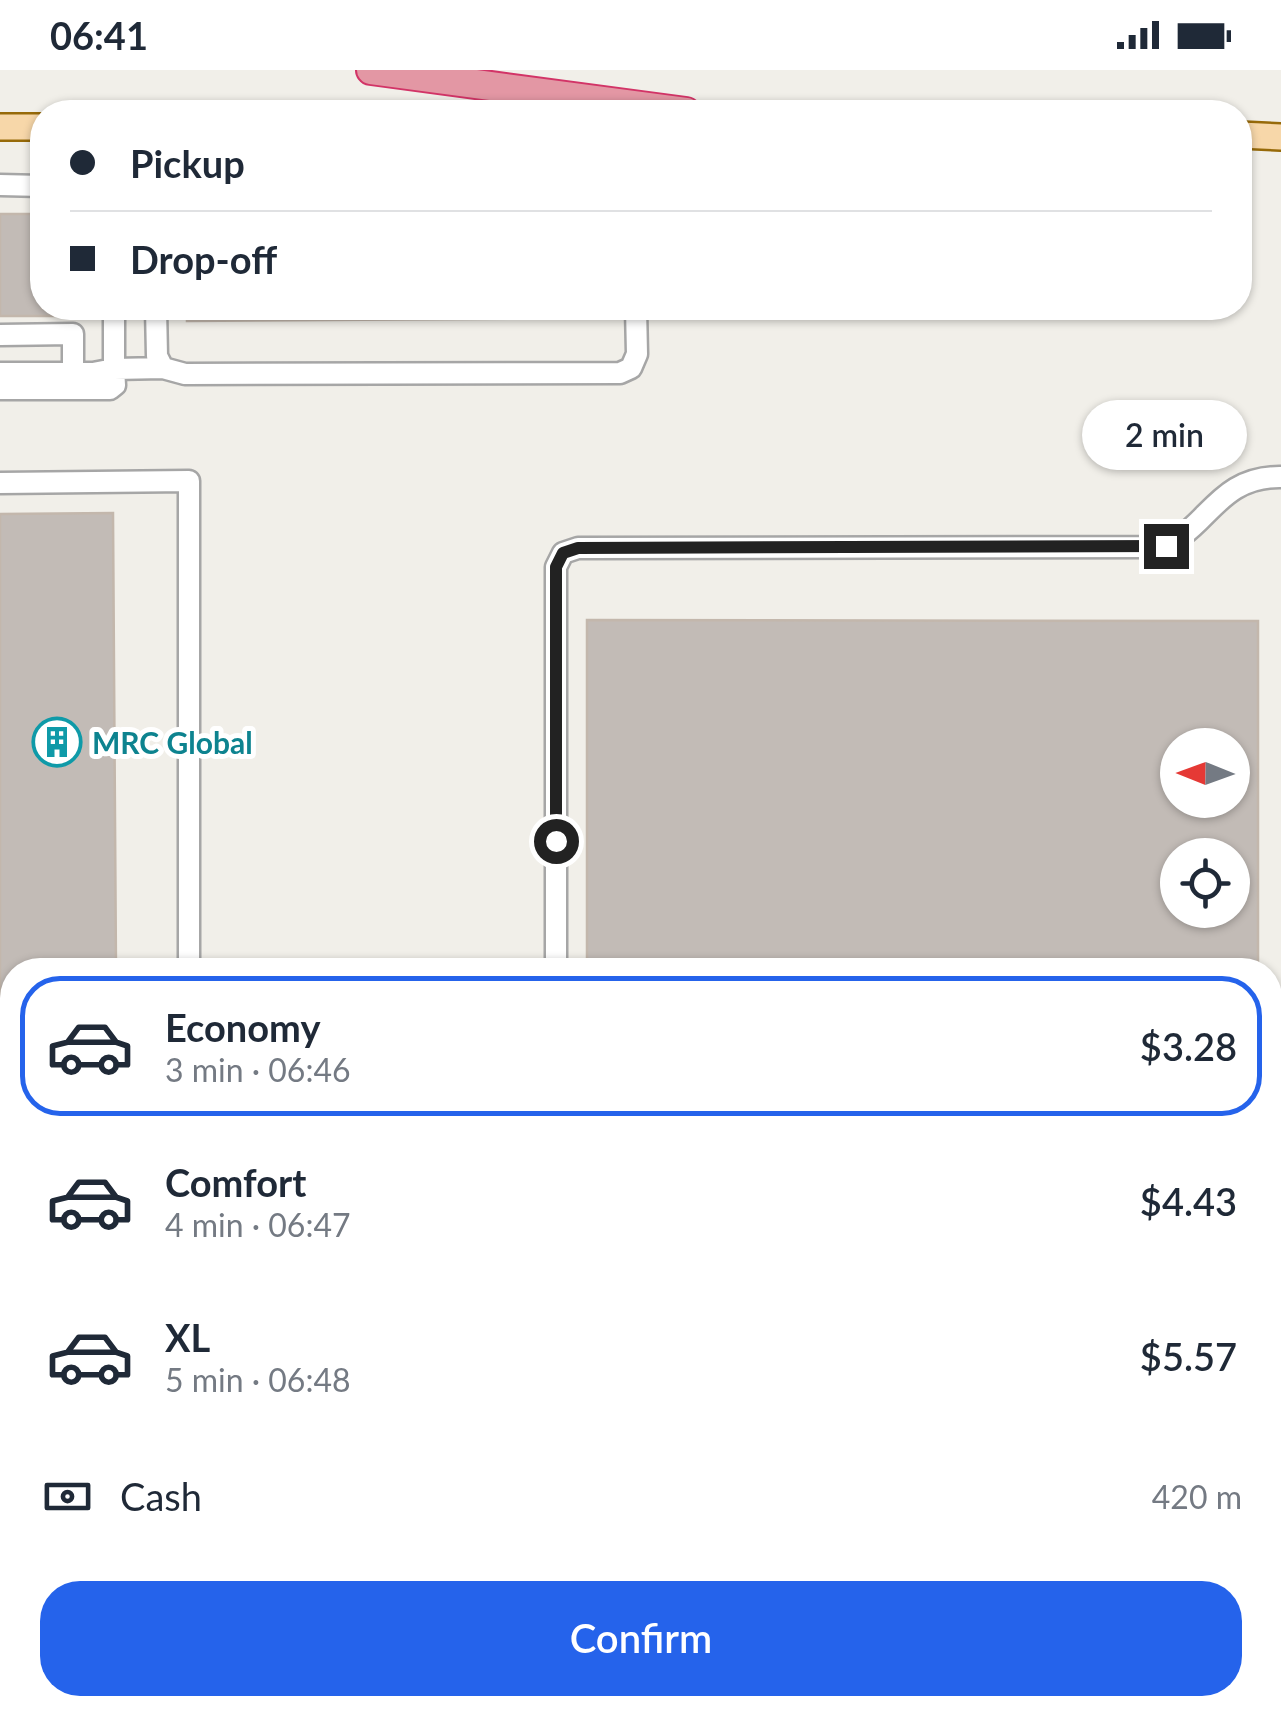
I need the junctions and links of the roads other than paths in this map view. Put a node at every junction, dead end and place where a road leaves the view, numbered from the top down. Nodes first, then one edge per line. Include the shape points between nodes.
1 (371, 70) edge
2 (596, 100) edge
3 (0, 127) edge
4 (30, 127) edge
5 (1252, 136) edge
6 (1281, 137) edge
7 (0, 185) edge
8 (30, 186) edge
9 (114, 320) edge
10 (156, 320) edge
11 (636, 320) edge
12 (0, 335) edge
13 (163, 368) junction
14 (114, 369) junction
15 (0, 373) edge
16 (73, 373) junction
17 (0, 389) edge
18 (1281, 477) edge
19 (0, 482) edge
20 (189, 958) edge
21 (556, 958) edge

1 - 2 highway
3 - 4 main road
5 - 6 main road
7 - 8 street
9 - 14 street
10 - 13 street
11 - 13 street via 637,354 620,373 184,374
12 - 16 street via 72,334
13 - 14 street
14 - 16 street
14 - 17 street via 110,389
15 - 16 street
18 - 21 street via 1240,484 1176,540 1154,548 563,553 556,567
19 - 20 street via 189,481

